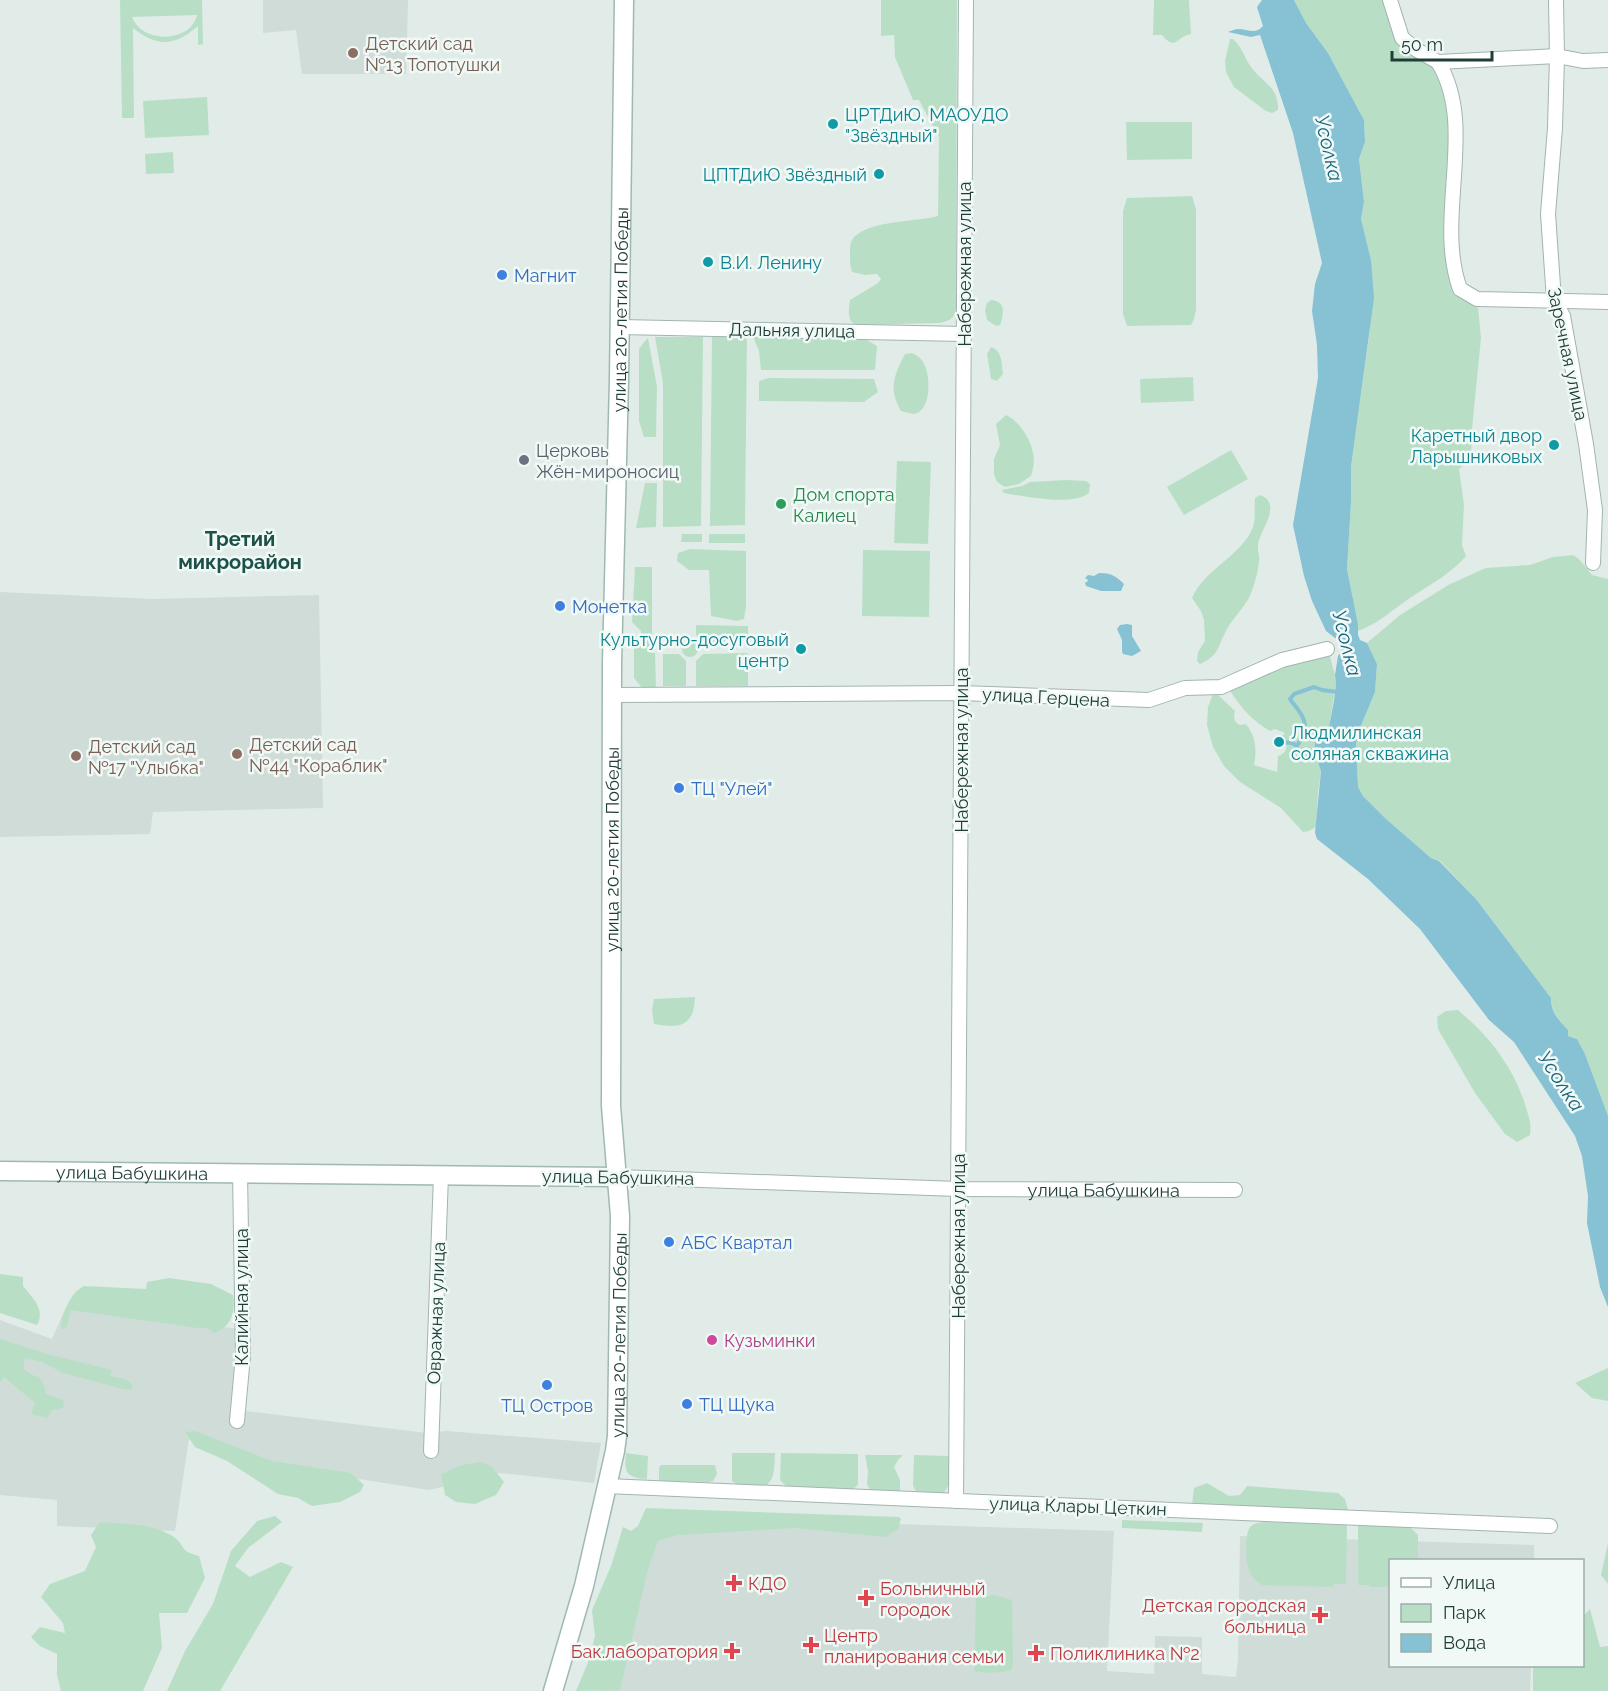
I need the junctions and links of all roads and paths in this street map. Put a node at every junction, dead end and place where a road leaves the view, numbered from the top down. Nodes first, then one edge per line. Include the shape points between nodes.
1 (624, 0) edge
2 (966, 0) edge
3 (1390, 0) edge
4 (1556, 0) edge
5 (1557, 56) junction
6 (1608, 60) edge
7 (1438, 62) junction
8 (1554, 300) junction
9 (1608, 302) edge
10 (620, 327) junction
11 (964, 334) junction
12 (1593, 563) dead end
13 (1326, 649) dead end
14 (962, 693) junction
15 (612, 695) junction
16 (0, 1171) edge
17 (240, 1173) junction
18 (441, 1175) junction
19 (618, 1177) junction
20 (958, 1189) junction
21 (1235, 1190) dead end
22 (237, 1421) dead end
23 (431, 1451) dead end
24 (606, 1486) junction
25 (956, 1501) junction
26 (1550, 1526) dead end
27 (553, 1691) edge

1 - 10 street, улица 20-летия Победы
2 - 11 street, Набережная улица
3 - 7 street via 1402,38
4 - 5 street, Заречная улица
5 - 6 street
5 - 7 street
5 - 8 street, Заречная улица via 1548,214
7 - 8 street via 1452,96 1455,142 1451,247 1460,289 1477,299
8 - 9 street
8 - 12 street, Заречная улица via 1563,316 1586,444 1595,510
10 - 11 street, Дальняя улица
10 - 15 street, улица 20-летия Победы
11 - 14 street, Набережная улица
13 - 14 street, улица Герцена via 1282,660 1221,687 1179,689 1149,700
14 - 15 street, улица Герцена
14 - 20 street, Набережная улица
15 - 19 street, улица 20-летия Победы via 611,1106
16 - 17 street, улица Бабушкина
17 - 18 street, улица Бабушкина
17 - 22 street, Калийная улица via 243,1356
18 - 19 street, улица Бабушкина
18 - 23 street, Овражная улица
19 - 20 street, улица Бабушкина
19 - 24 street, улица 20-летия Победы via 617,1436
20 - 21 street, улица Бабушкина
20 - 25 street, Набережная улица
24 - 25 street, улица Клары Цеткин
24 - 27 street, улица 20-летия Победы via 584,1586
25 - 26 street, улица Клары Цеткин

